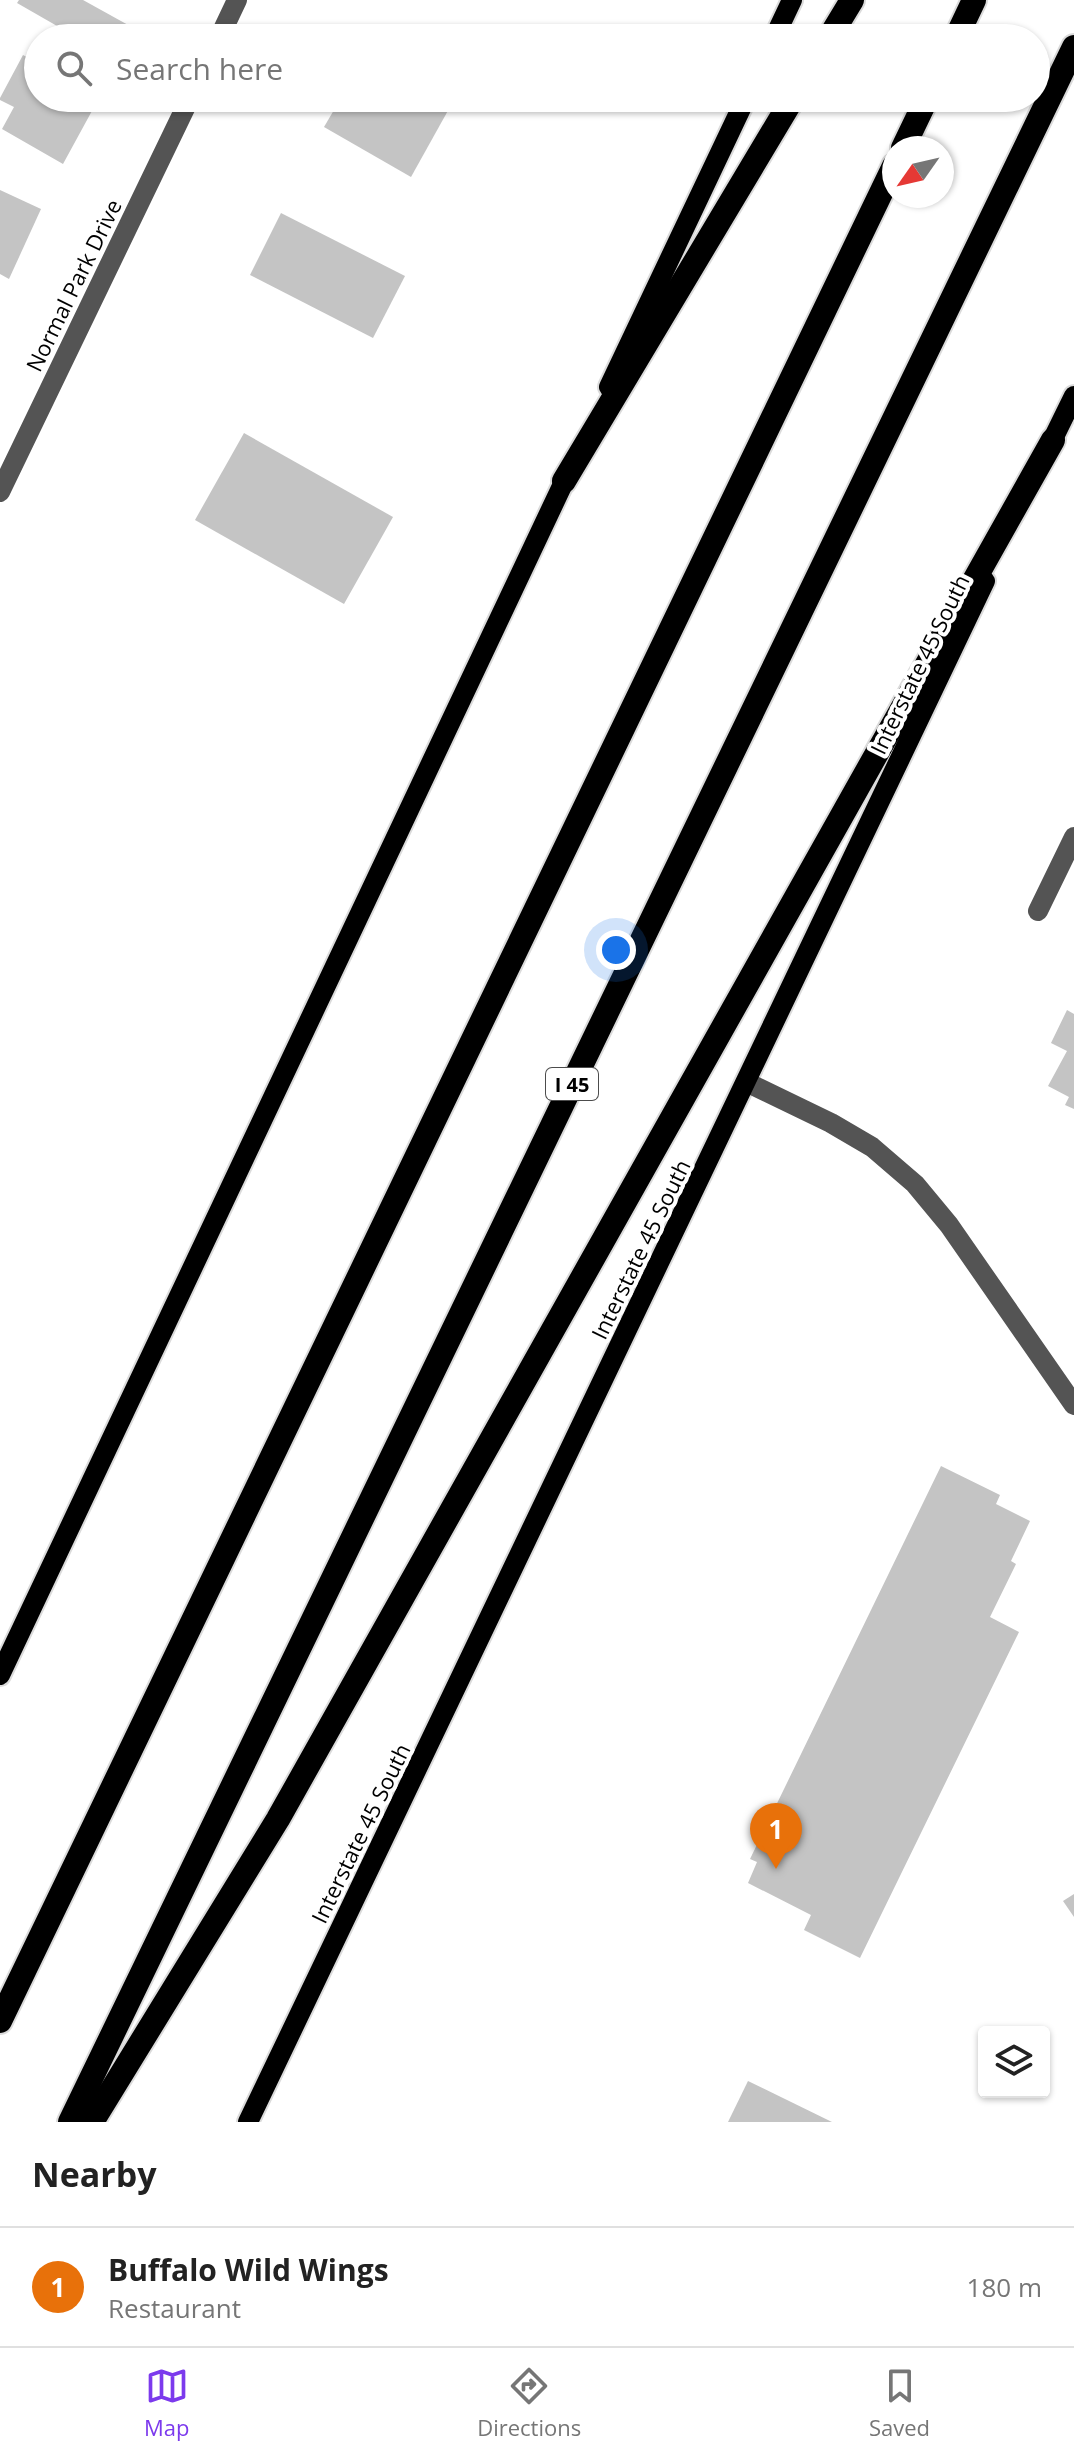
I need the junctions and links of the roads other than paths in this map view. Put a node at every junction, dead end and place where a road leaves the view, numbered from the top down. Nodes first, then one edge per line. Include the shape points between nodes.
1 (237, 0) edge
2 (792, 0) edge
3 (852, 0) edge
4 (974, 0) edge
5 (226, 24) edge
6 (781, 24) edge
7 (837, 24) edge
8 (963, 24) edge
9 (1074, 47) edge
10 (1050, 97) edge
11 (183, 112) edge
12 (739, 112) edge
13 (785, 112) edge
14 (920, 112) edge
15 (1043, 112) edge
16 (909, 136) edge
17 (882, 191) edge
18 (1074, 396) edge
19 (1053, 440) junction
20 (564, 481) junction
21 (0, 492) edge
22 (1074, 837) edge
23 (1038, 911) dead end
24 (746, 1082) junction
25 (1074, 1405) edge
26 (0, 1675) edge
27 (0, 2021) edge
28 (70, 2122) edge
29 (92, 2122) edge
30 (248, 2122) edge

1 - 5 street
2 - 6 main road
3 - 7 highway
4 - 8 highway
9 - 10 highway, I 45
11 - 21 street, Normal Park Drive
12 - 20 main road
13 - 20 highway
14 - 16 highway
15 - 28 highway, I 45
17 - 27 highway
18 - 19 main road, Interstate 45 South
19 - 24 main road, Interstate 45 South
19 - 29 highway via 286,1805
20 - 26 main road
22 - 23 street
24 - 25 street via 872,1147 915,1184
24 - 30 main road, Interstate 45 South

